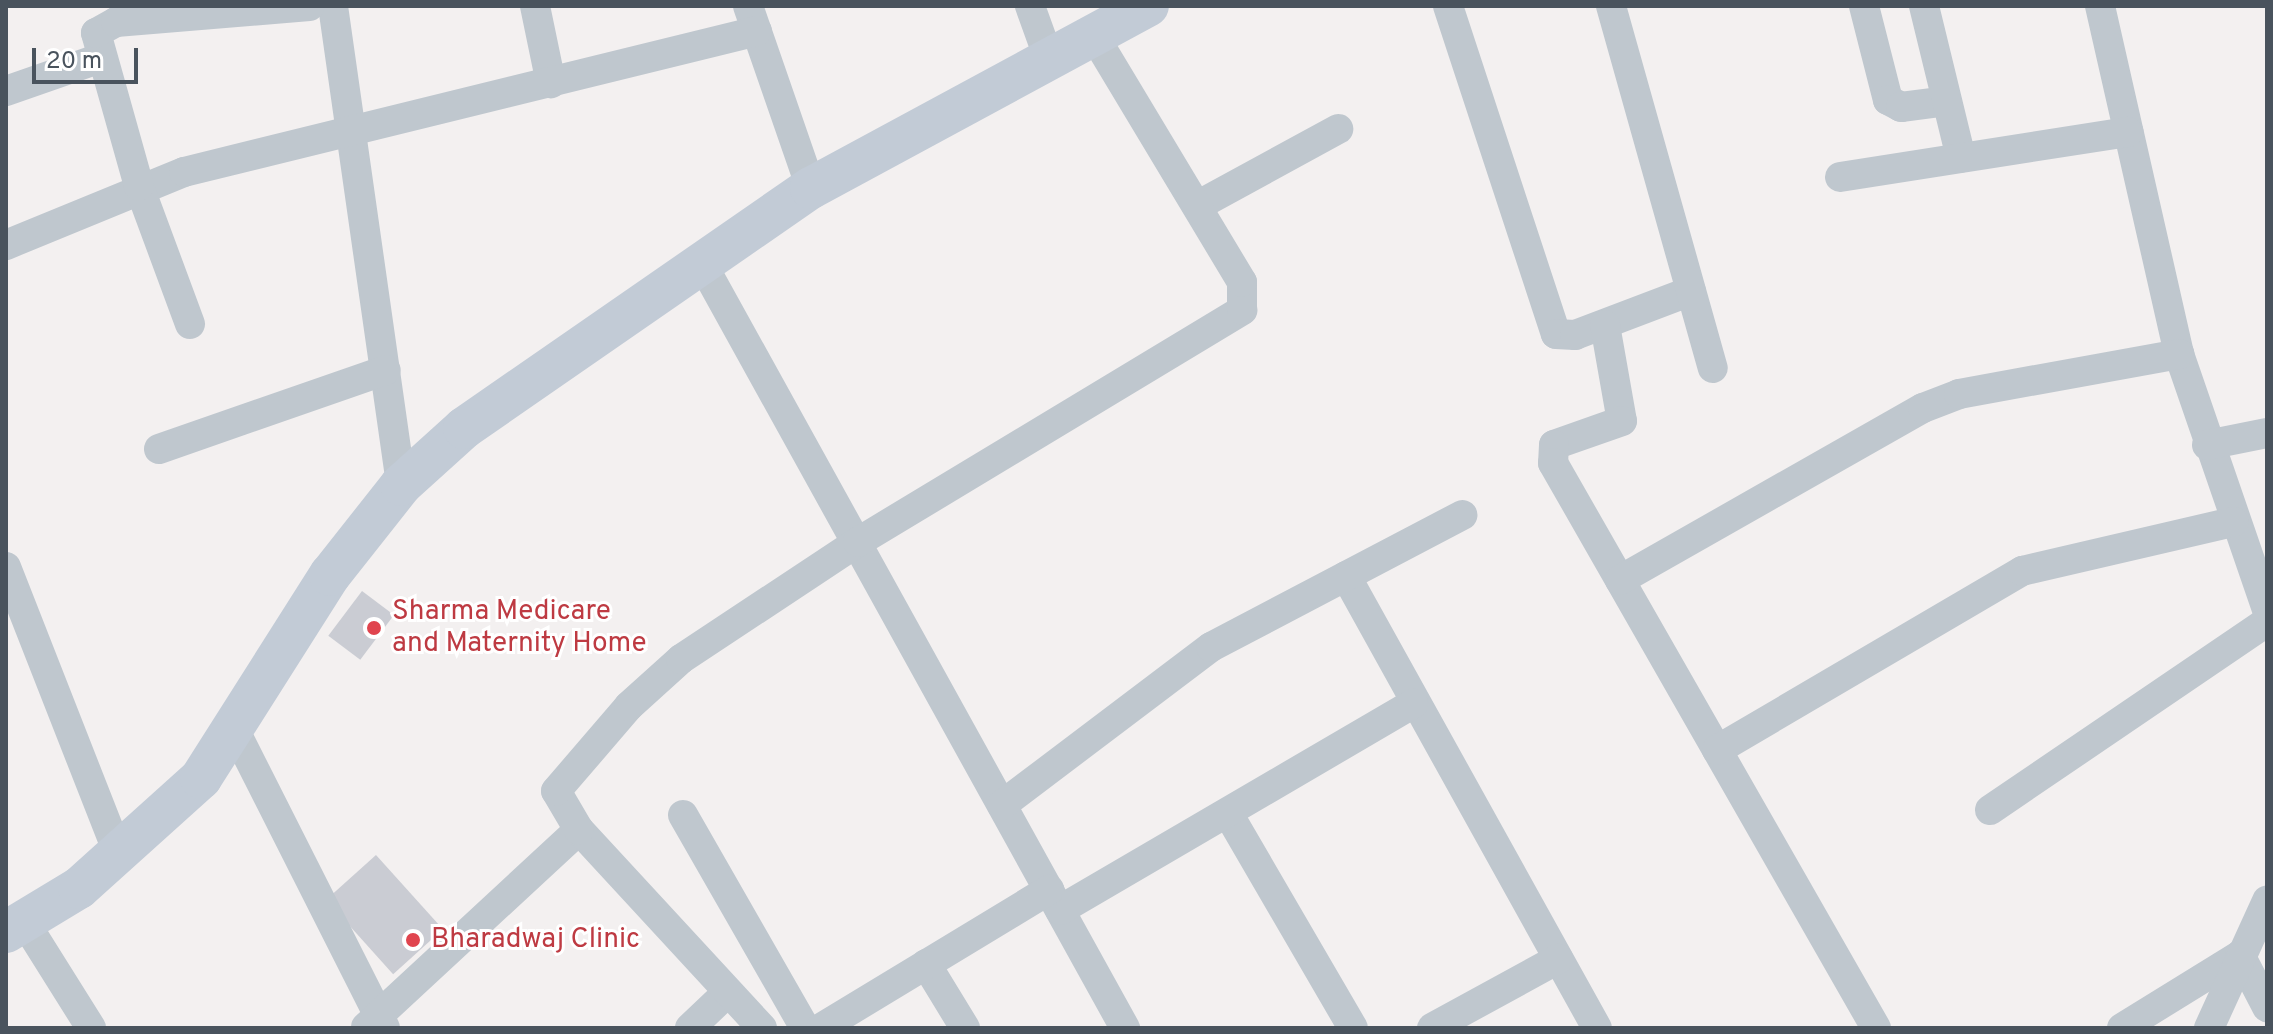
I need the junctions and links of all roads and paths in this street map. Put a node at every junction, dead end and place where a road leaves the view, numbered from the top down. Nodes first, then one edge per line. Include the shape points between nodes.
1 (309, 6) edge
2 (333, 6) edge
3 (535, 6) edge
4 (1030, 6) edge
5 (1148, 6) edge
6 (1448, 6) edge
7 (1611, 6) edge
8 (1864, 6) edge
9 (1924, 6) edge
10 (2100, 6) edge
11 (753, 19) edge
12 (1092, 32) junction
13 (1048, 56) junction
14 (101, 58) junction
15 (551, 83) junction
16 (6, 91) edge
17 (1947, 101) junction
18 (1338, 129) dead end
19 (2129, 132) junction
20 (354, 133) junction
21 (1961, 158) junction
22 (1840, 177) dead end
23 (139, 186) junction
24 (811, 188) junction
25 (1197, 206) junction
26 (6, 245) edge
27 (700, 260) junction
28 (1691, 291) junction
29 (190, 324) dead end
30 (1605, 325) junction
31 (2179, 354) junction
32 (1713, 368) dead end
33 (386, 370) junction
34 (2267, 433) edge
35 (2207, 445) junction
36 (159, 449) dead end
37 (401, 485) junction
38 (1462, 515) dead end
39 (2233, 522) junction
40 (858, 542) junction
41 (6, 567) edge
42 (1346, 576) junction
43 (1620, 580) junction
44 (2267, 609) edge
45 (2267, 622) edge
46 (1413, 704) junction
47 (233, 727) junction
48 (1717, 750) junction
49 (1002, 805) junction
50 (1990, 810) dead end
51 (683, 815) dead end
52 (1229, 815) junction
53 (579, 830) junction
54 (118, 853) junction
55 (1055, 900) junction
56 (2267, 901) edge
57 (15, 926) edge
58 (2240, 955) junction
59 (1558, 959) junction
60 (926, 964) junction
61 (728, 992) junction
62 (2267, 1007) edge
63 (376, 1024) edge
64 (91, 1028) edge
65 (690, 1028) edge
66 (762, 1028) edge
67 (805, 1028) edge
68 (821, 1028) edge
69 (965, 1028) edge
70 (1125, 1028) edge
71 (1353, 1028) edge
72 (1432, 1028) edge
73 (1597, 1028) edge
74 (1876, 1028) edge
75 (2122, 1028) edge
76 (2209, 1028) edge

1 - 14 street via 116,22 96,33
2 - 20 street
3 - 15 street
4 - 13 street
5 - 12 street
6 - 30 street via 1551,325 1563,337
7 - 28 street
8 - 17 street via 1888,100 1901,107
9 - 17 street
10 - 19 street
11 - 15 street
11 - 24 street
12 - 13 street
12 - 25 street
13 - 24 street
14 - 16 street
14 - 23 street
15 - 20 street
17 - 21 street
18 - 25 street
19 - 21 street
19 - 31 street
20 - 23 street
20 - 33 street
21 - 22 street
23 - 26 street
23 - 29 street
24 - 27 street
25 - 40 street via 1242,282 1242,310
27 - 37 street via 464,428
27 - 40 street
28 - 30 street
28 - 32 street
30 - 43 street via 1622,421 1564,440 1550,454
31 - 35 street
31 - 43 street via 1959,394 1923,408
33 - 36 street
33 - 37 street
34 - 35 street
35 - 39 street
37 - 47 street via 330,575
38 - 42 street
39 - 44 street
39 - 48 street via 2022,571
40 - 49 street
40 - 53 street via 681,659 629,706 556,791
41 - 54 street
42 - 46 street
42 - 49 street via 1211,647
43 - 48 street
45 - 50 street
46 - 52 street
46 - 59 street
47 - 54 street via 201,778
47 - 63 street
48 - 74 street
49 - 55 street
51 - 67 street
52 - 55 street
52 - 71 street
53 - 61 street
53 - 63 street
54 - 57 street
55 - 60 street
55 - 70 street
56 - 58 street
57 - 64 street
58 - 62 street
58 - 75 street
58 - 76 street
59 - 72 street
59 - 73 street
60 - 68 street
60 - 69 street
61 - 65 street
61 - 66 street

